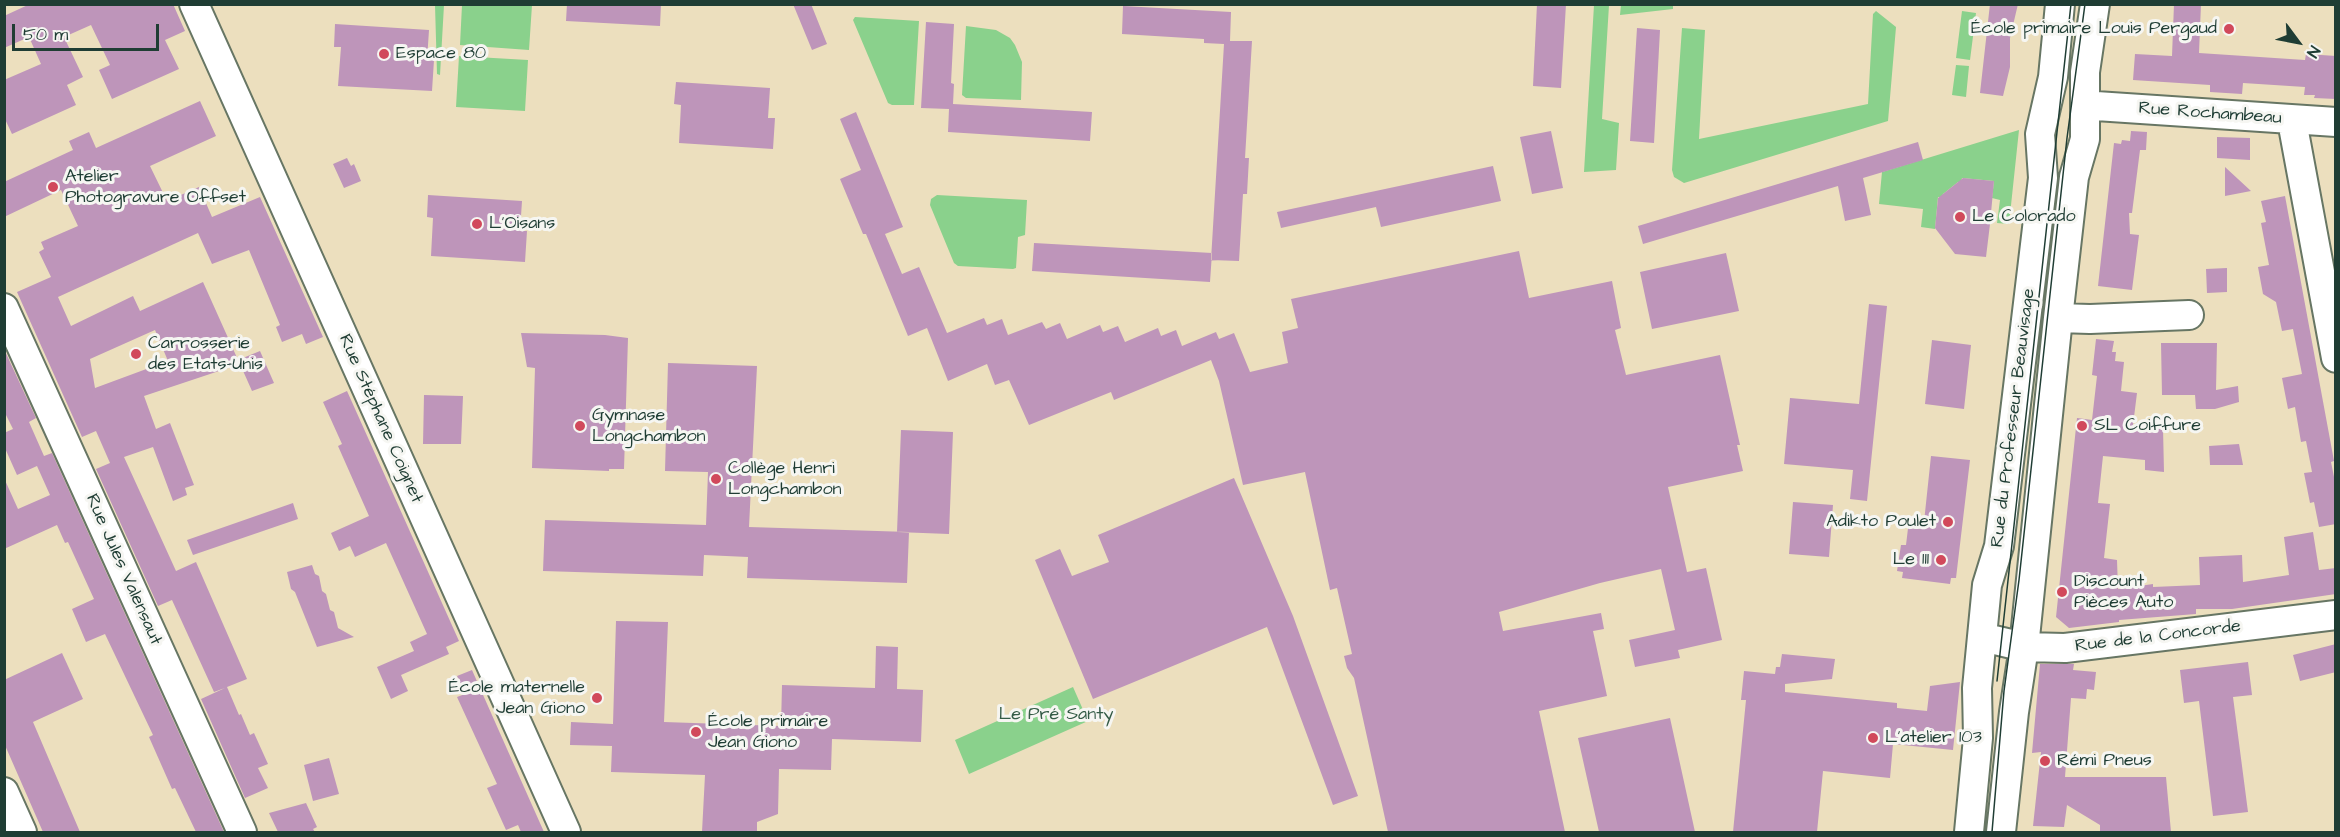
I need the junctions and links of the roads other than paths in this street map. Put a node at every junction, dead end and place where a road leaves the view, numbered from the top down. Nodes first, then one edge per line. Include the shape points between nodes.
1 (194, 4) edge
2 (2060, 4) edge
3 (2095, 4) edge
4 (2085, 108) junction
5 (2292, 120) junction
6 (2336, 122) edge
7 (4, 308) edge
8 (2189, 315) dead end
9 (2058, 318) junction
10 (2336, 358) edge
11 (2336, 615) edge
12 (1982, 637) junction
13 (2024, 647) junction
14 (4, 792) edge
15 (22, 832) edge
16 (242, 832) edge
17 (566, 832) edge
18 (1969, 832) edge
19 (2001, 832) edge

1 - 17 street, Rue Stéphane Coignet
2 - 12 street, Rue du Professeur Beauvisage via 2053,77 2040,134 2043,178 1999,546 1987,585
3 - 4 street, Rue du Professeur Beauvisage via 2085,72
4 - 5 street, Rue Rochambeau
4 - 9 street, Rue du Professeur Beauvisage via 2085,139 2074,177
5 - 6 street, Rue Rochambeau
5 - 10 street
7 - 16 street, Rue Jules Valensaut
8 - 9 street
9 - 13 street, Rue du Professeur Beauvisage
11 - 13 street, Rue de la Concorde via 2065,648
12 - 13 street, Rue de la Concorde
12 - 18 street, Rue du Professeur Beauvisage
13 - 19 street, Rue du Professeur Beauvisage
14 - 15 street

